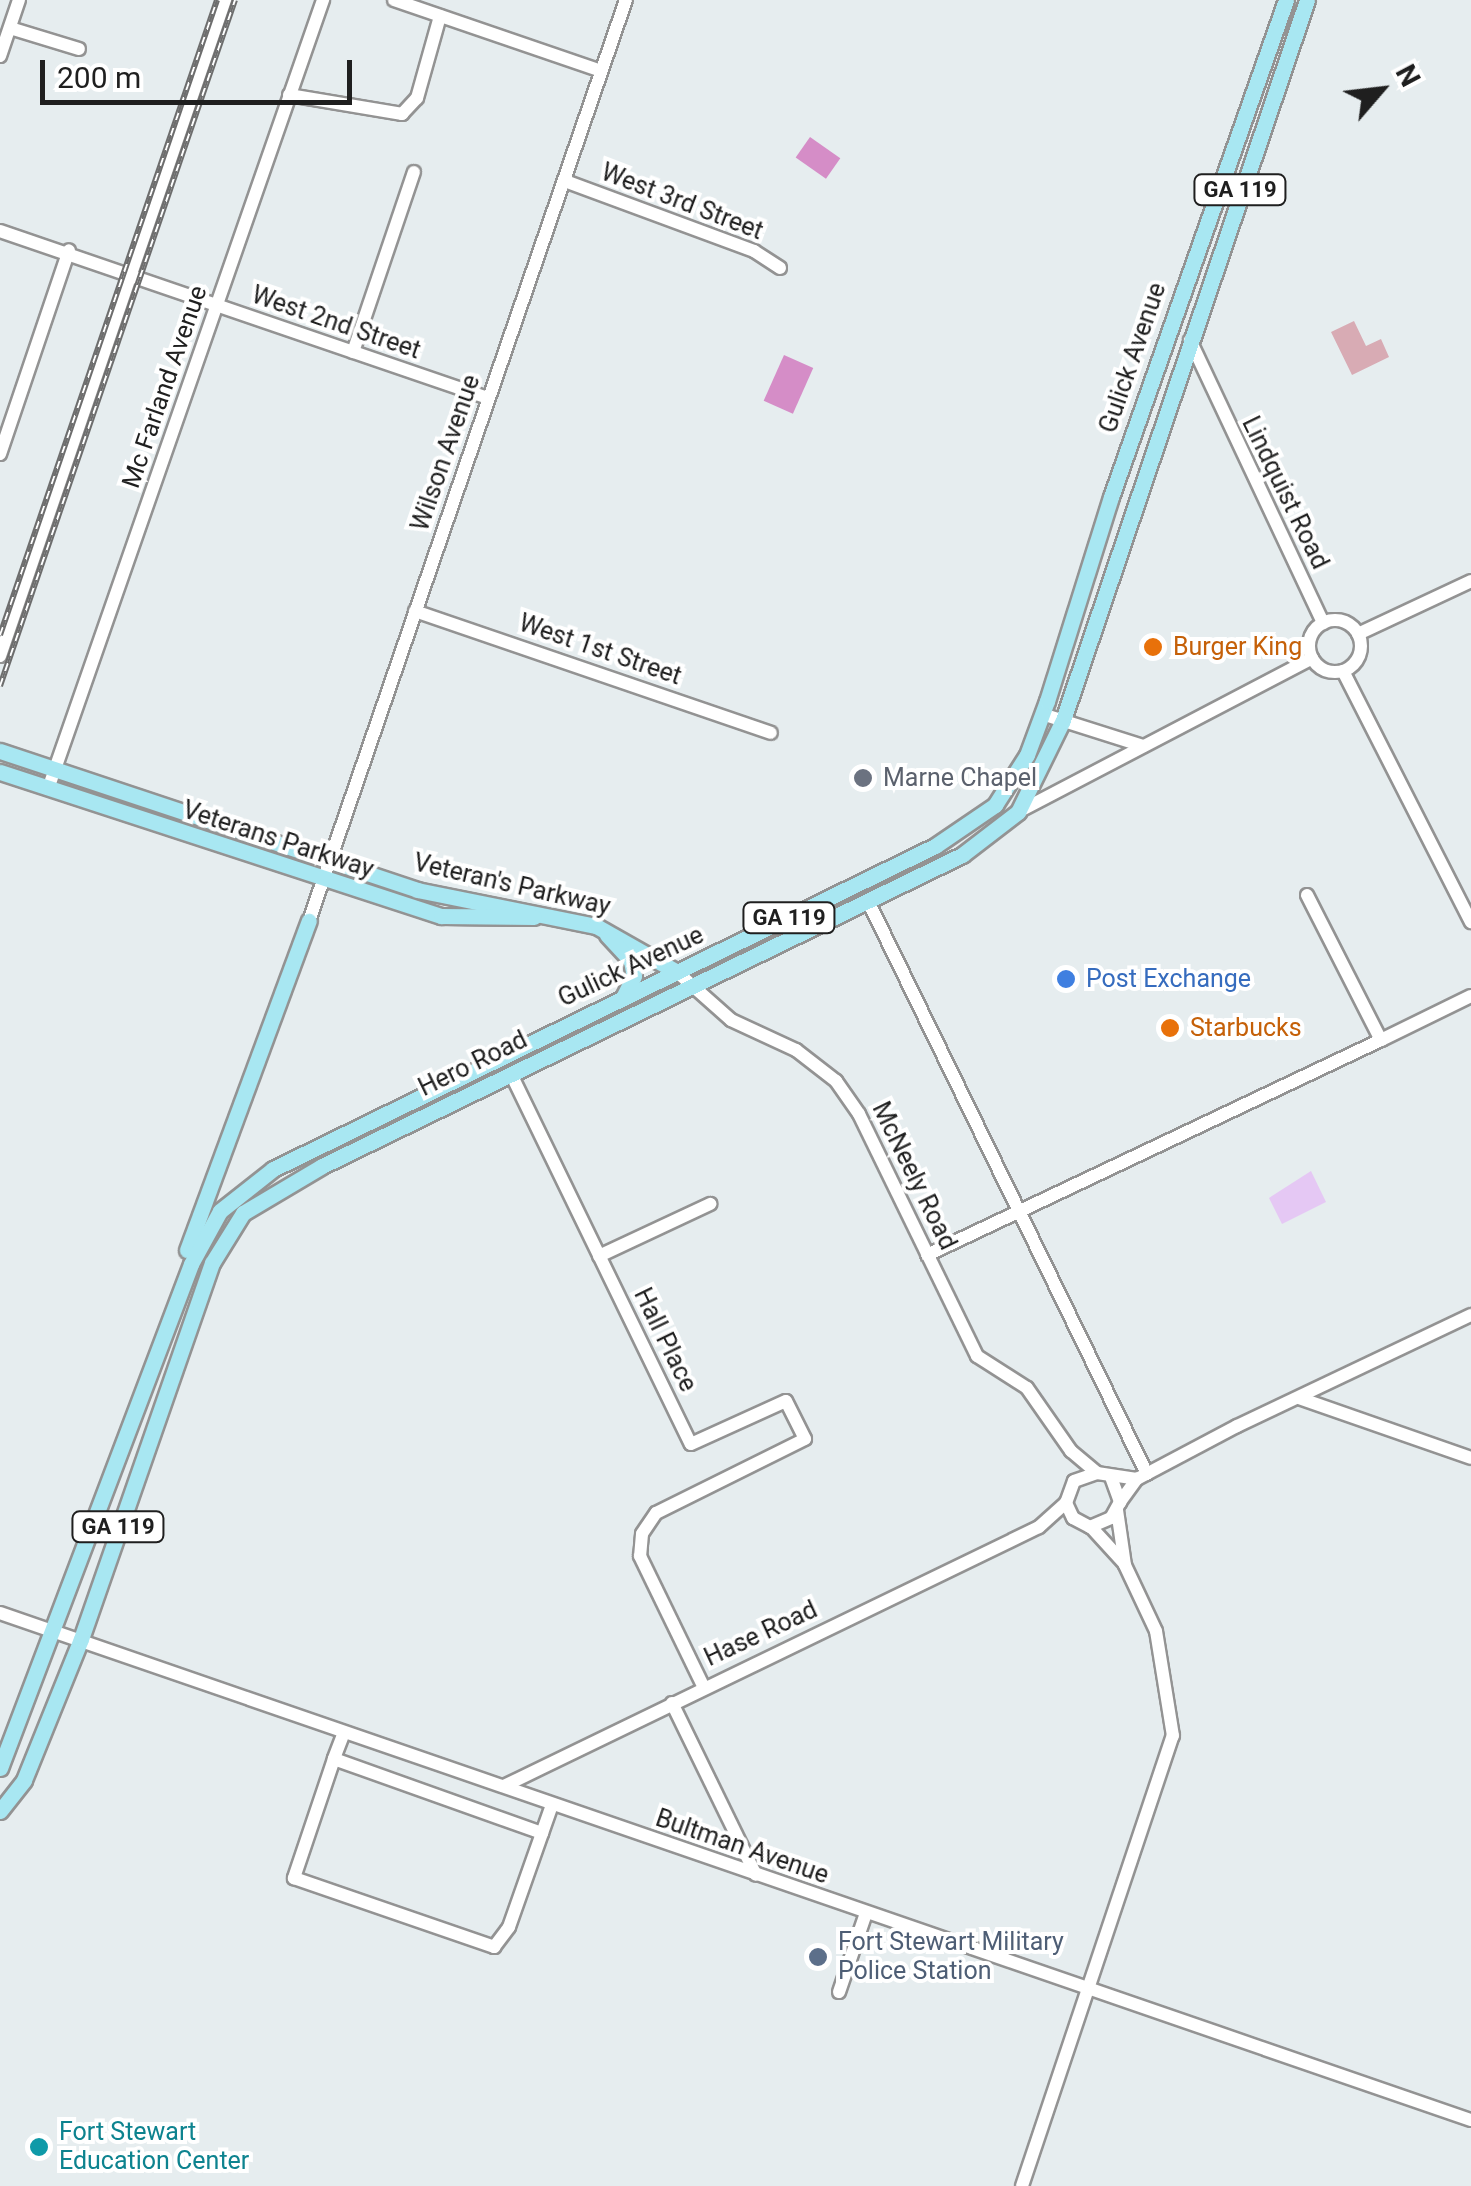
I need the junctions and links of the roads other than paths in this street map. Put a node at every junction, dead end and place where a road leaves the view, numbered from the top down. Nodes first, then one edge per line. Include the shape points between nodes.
1 (20, 0) edge
2 (226, 0) edge
3 (323, 0) edge
4 (394, 0) edge
5 (626, 0) edge
6 (1286, 0) edge
7 (1307, 0) edge
8 (440, 16) junction
9 (10, 28) junction
10 (78, 49) dead end
11 (0, 56) edge
12 (600, 71) junction
13 (289, 95) junction
14 (414, 172) dead end
15 (565, 181) junction
16 (0, 231) edge
17 (69, 250) junction
18 (780, 268) dead end
19 (132, 276) junction
20 (218, 306) junction
21 (1189, 338) junction
22 (353, 352) junction
23 (1174, 380) junction
24 (1206, 383) junction
25 (488, 398) junction
26 (0, 454) edge
27 (1471, 581) edge
28 (415, 611) junction
29 (1323, 623) junction
30 (1358, 634) junction
31 (0, 656) edge
32 (1312, 658) junction
33 (1343, 671) junction
34 (1042, 714) junction
35 (1062, 720) junction
36 (772, 733) dead end
37 (1143, 746) junction
38 (0, 751) edge
39 (55, 770) junction
40 (0, 772) edge
41 (48, 789) junction
42 (1018, 812) junction
43 (328, 862) junction
44 (322, 882) junction
45 (1307, 895) dead end
46 (868, 901) junction
47 (548, 915) junction
48 (310, 921) joint
49 (1471, 922) edge
50 (596, 926) junction
51 (677, 972) junction
52 (691, 984) junction
53 (1471, 996) edge
54 (623, 998) junction
55 (1380, 1040) junction
56 (511, 1074) junction
57 (710, 1204) dead end
58 (1021, 1215) junction
59 (928, 1254) junction
60 (598, 1256) junction
61 (1471, 1316) edge
62 (157, 1351) junction
63 (1299, 1398) junction
64 (1065, 1442) junction
65 (1471, 1458) edge
66 (1104, 1475) junction
67 (1142, 1476) junction
68 (1070, 1486) junction
69 (1066, 1503) junction
70 (1119, 1506) junction
71 (1085, 1525) junction
72 (1038, 1527) junction
73 (1126, 1565) junction
74 (0, 1613) edge
75 (53, 1630) junction
76 (80, 1639) junction
77 (703, 1686) junction
78 (672, 1703) junction
79 (343, 1735) junction
80 (334, 1759) junction
81 (0, 1768) edge
82 (504, 1786) junction
83 (552, 1804) junction
84 (0, 1811) edge
85 (542, 1833) junction
86 (756, 1876) junction
87 (866, 1913) junction
88 (1090, 1991) junction
89 (839, 1992) dead end
90 (1471, 2120) edge
91 (1022, 2186) edge

1 - 9 street
2 - 19 street
3 - 13 street, Mc Farland Avenue
4 - 8 street
5 - 12 street, Wilson Avenue
6 - 34 main road, Gulick Avenue / GA 119
7 - 21 main road, Gulick Avenue / GA 119
8 - 12 street
8 - 13 street via 417,98 402,114
9 - 10 street
9 - 11 street
12 - 15 street, Wilson Avenue
13 - 20 street, Mc Farland Avenue
14 - 22 street
15 - 18 street, West 3rd Street via 754,250
15 - 25 street, Wilson Avenue
16 - 17 street, West 2nd Street
17 - 19 street, West 2nd Street
17 - 26 street
19 - 20 street, West 2nd Street
19 - 31 street
20 - 22 street, West 2nd Street
20 - 39 street, Mc Farland Avenue
21 - 23 main road, Gulick Avenue / GA 119
21 - 24 street, Lindquist Road
22 - 25 street, West 2nd Street
23 - 24 street
23 - 35 main road, Gulick Avenue / GA 119
24 - 29 street, Lindquist Road
25 - 28 street, Wilson Avenue
27 - 30 street
28 - 36 street, West 1st Street
28 - 43 street, Wilson Avenue
29 - 30 street via 1343,621
29 - 32 street via 1309,644
30 - 33 street via 1360,656
32 - 33 street via 1324,670
32 - 37 street
33 - 49 street
34 - 35 street
34 - 51 main road, Gulick Avenue / GA 119 via 1017,775 970,828
35 - 37 street
35 - 42 main road, Gulick Avenue / GA 119
37 - 42 street
38 - 39 main road, Veterans Parkway
39 - 41 street, Mc Farland Avenue
39 - 43 main road, Veterans Parkway
40 - 41 main road, Veterans Parkway
41 - 44 main road, Veterans Parkway
42 - 46 main road, Hero Road / GA 119 via 962,855
43 - 44 street, Wilson Avenue
43 - 47 main road, Veteran's Parkway via 417,890
44 - 47 main road, Veterans Parkway via 470,920
44 - 48 street, Wilson Avenue
45 - 55 street
46 - 52 main road, Hero Road / GA 119
46 - 58 street
47 - 50 main road, Veteran's Parkway
48 - 62 main road via 229,1151 190,1239
50 - 51 main road, Veteran's Parkway
50 - 54 main road via 631,960 634,976
51 - 52 street, McNeely Road
51 - 54 main road, Gulick Avenue / GA 119
52 - 56 main road, Hero Road / GA 119
52 - 59 street, McNeely Road via 730,1020 796,1050 836,1081
53 - 55 street
54 - 62 main road, Gulick Avenue / GA 119 via 246,1186 202,1238
55 - 58 street
56 - 60 street, Hall Place
56 - 76 main road, Hero Road / GA 119 via 244,1213 201,1291
57 - 60 street
58 - 59 street
58 - 67 street
59 - 64 street, McNeely Road via 978,1356 1027,1388
60 - 77 street, Hall Place via 691,1444 786,1402 805,1439 656,1512 642,1534 640,1556
61 - 63 street
62 - 75 main road, Gulick Avenue / GA 119
63 - 65 street
63 - 67 street
64 - 66 street, McNeely Road
64 - 68 street
66 - 67 street
66 - 68 street
66 - 70 street
67 - 70 street
68 - 69 street
69 - 71 street
69 - 72 street
70 - 71 street via 1104,1524
70 - 73 street
71 - 72 street
71 - 73 street
72 - 77 street, Hase Road
73 - 88 street via 1156,1631 1173,1736
74 - 75 street, Bultman Avenue
75 - 76 street, Bultman Avenue
75 - 81 main road, Gulick Avenue / GA 119
76 - 79 street, Bultman Avenue
76 - 84 main road, GA 119 via 24,1780
77 - 78 street, Hase Road
78 - 82 street, Hase Road
78 - 86 street
79 - 80 street
79 - 82 street, Bultman Avenue
80 - 85 street
80 - 85 street via 294,1878 494,1947 509,1927
82 - 83 street, Bultman Avenue
83 - 85 street
83 - 86 street, Bultman Avenue
86 - 87 street, Bultman Avenue
87 - 88 street, Bultman Avenue
87 - 89 street
88 - 90 street, Bultman Avenue
88 - 91 street

